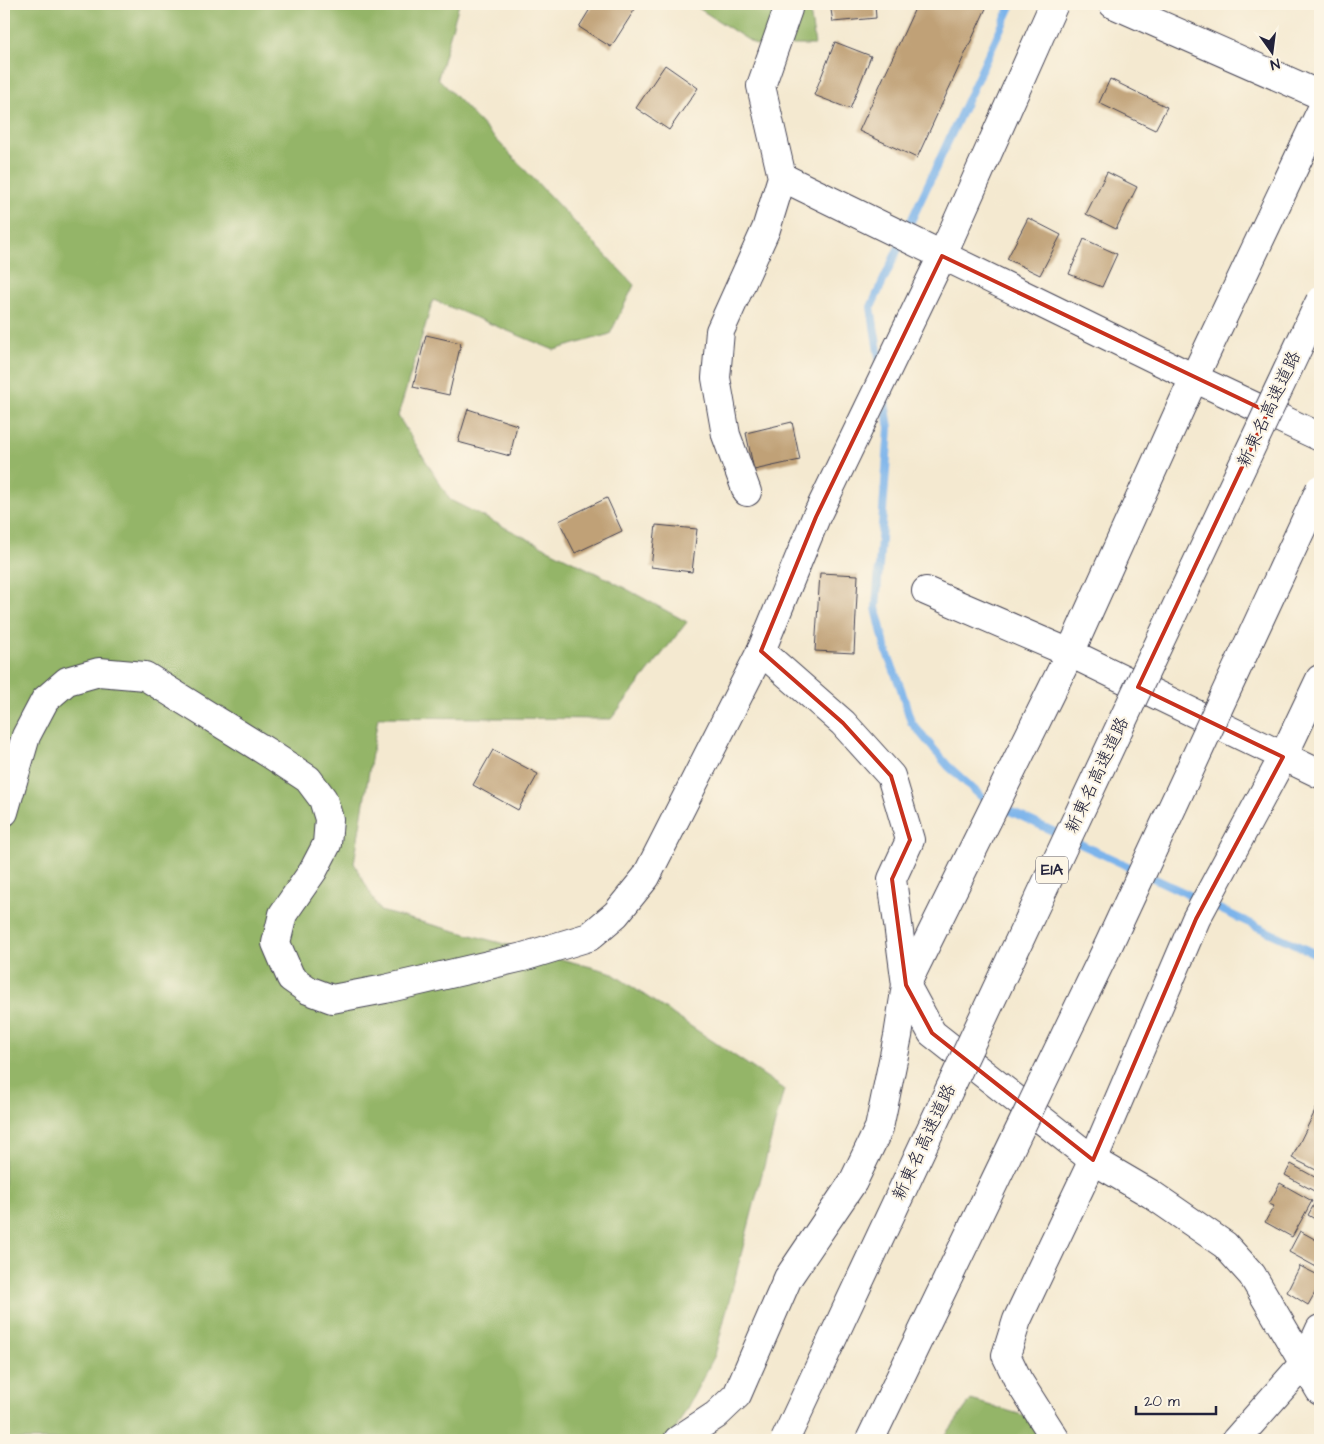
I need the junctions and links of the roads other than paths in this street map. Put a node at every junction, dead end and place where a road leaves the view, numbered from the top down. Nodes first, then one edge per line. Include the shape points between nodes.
1 (787, 4) edge
2 (1054, 4) edge
3 (1112, 4) edge
4 (1320, 95) edge
5 (1320, 113) edge
6 (782, 177) junction
7 (942, 256) junction
8 (1320, 301) edge
9 (1194, 378) junction
10 (1320, 437) edge
11 (1320, 489) edge
12 (747, 492) dead end
13 (926, 590) dead end
14 (761, 650) junction
15 (1070, 653) junction
16 (1320, 679) edge
17 (1283, 757) junction
18 (1320, 774) edge
19 (4, 812) edge
20 (906, 985) junction
21 (1093, 1160) junction
22 (1320, 1329) edge
23 (1304, 1362) junction
24 (1320, 1391) edge
25 (678, 1440) edge
26 (786, 1440) edge
27 (870, 1440) edge
28 (1056, 1440) edge
29 (1236, 1440) edge

1 - 6 main road via 761,86
2 - 7 main road
3 - 4 main road
5 - 9 main road
6 - 7 main road
6 - 12 main road via 766,229 720,331 716,378 726,435
7 - 9 main road
7 - 14 main road via 816,517
8 - 26 main road, 新東名高速道路 / E1A, bridge
9 - 10 main road
9 - 15 main road
11 - 27 main road, bridge via 1109,944
13 - 15 main road
14 - 19 main road via 646,877 616,914 589,938 385,989 332,999 308,990 291,978 276,943 283,914 313,871 327,844 329,819 323,798 308,780 285,764 145,676 99,672 67,681 45,700 26,736
14 - 20 main road via 843,723 891,776 910,840 892,879
15 - 17 main road
15 - 20 main road
16 - 17 main road
17 - 18 main road
17 - 21 main road via 1196,919
20 - 21 main road via 932,1033
20 - 25 main road via 879,1128 853,1182 788,1278 737,1395 716,1415
21 - 23 main road via 1151,1194 1225,1245 1252,1275
21 - 28 main road via 1016,1320 1006,1355
22 - 23 main road
23 - 24 main road
23 - 29 main road

